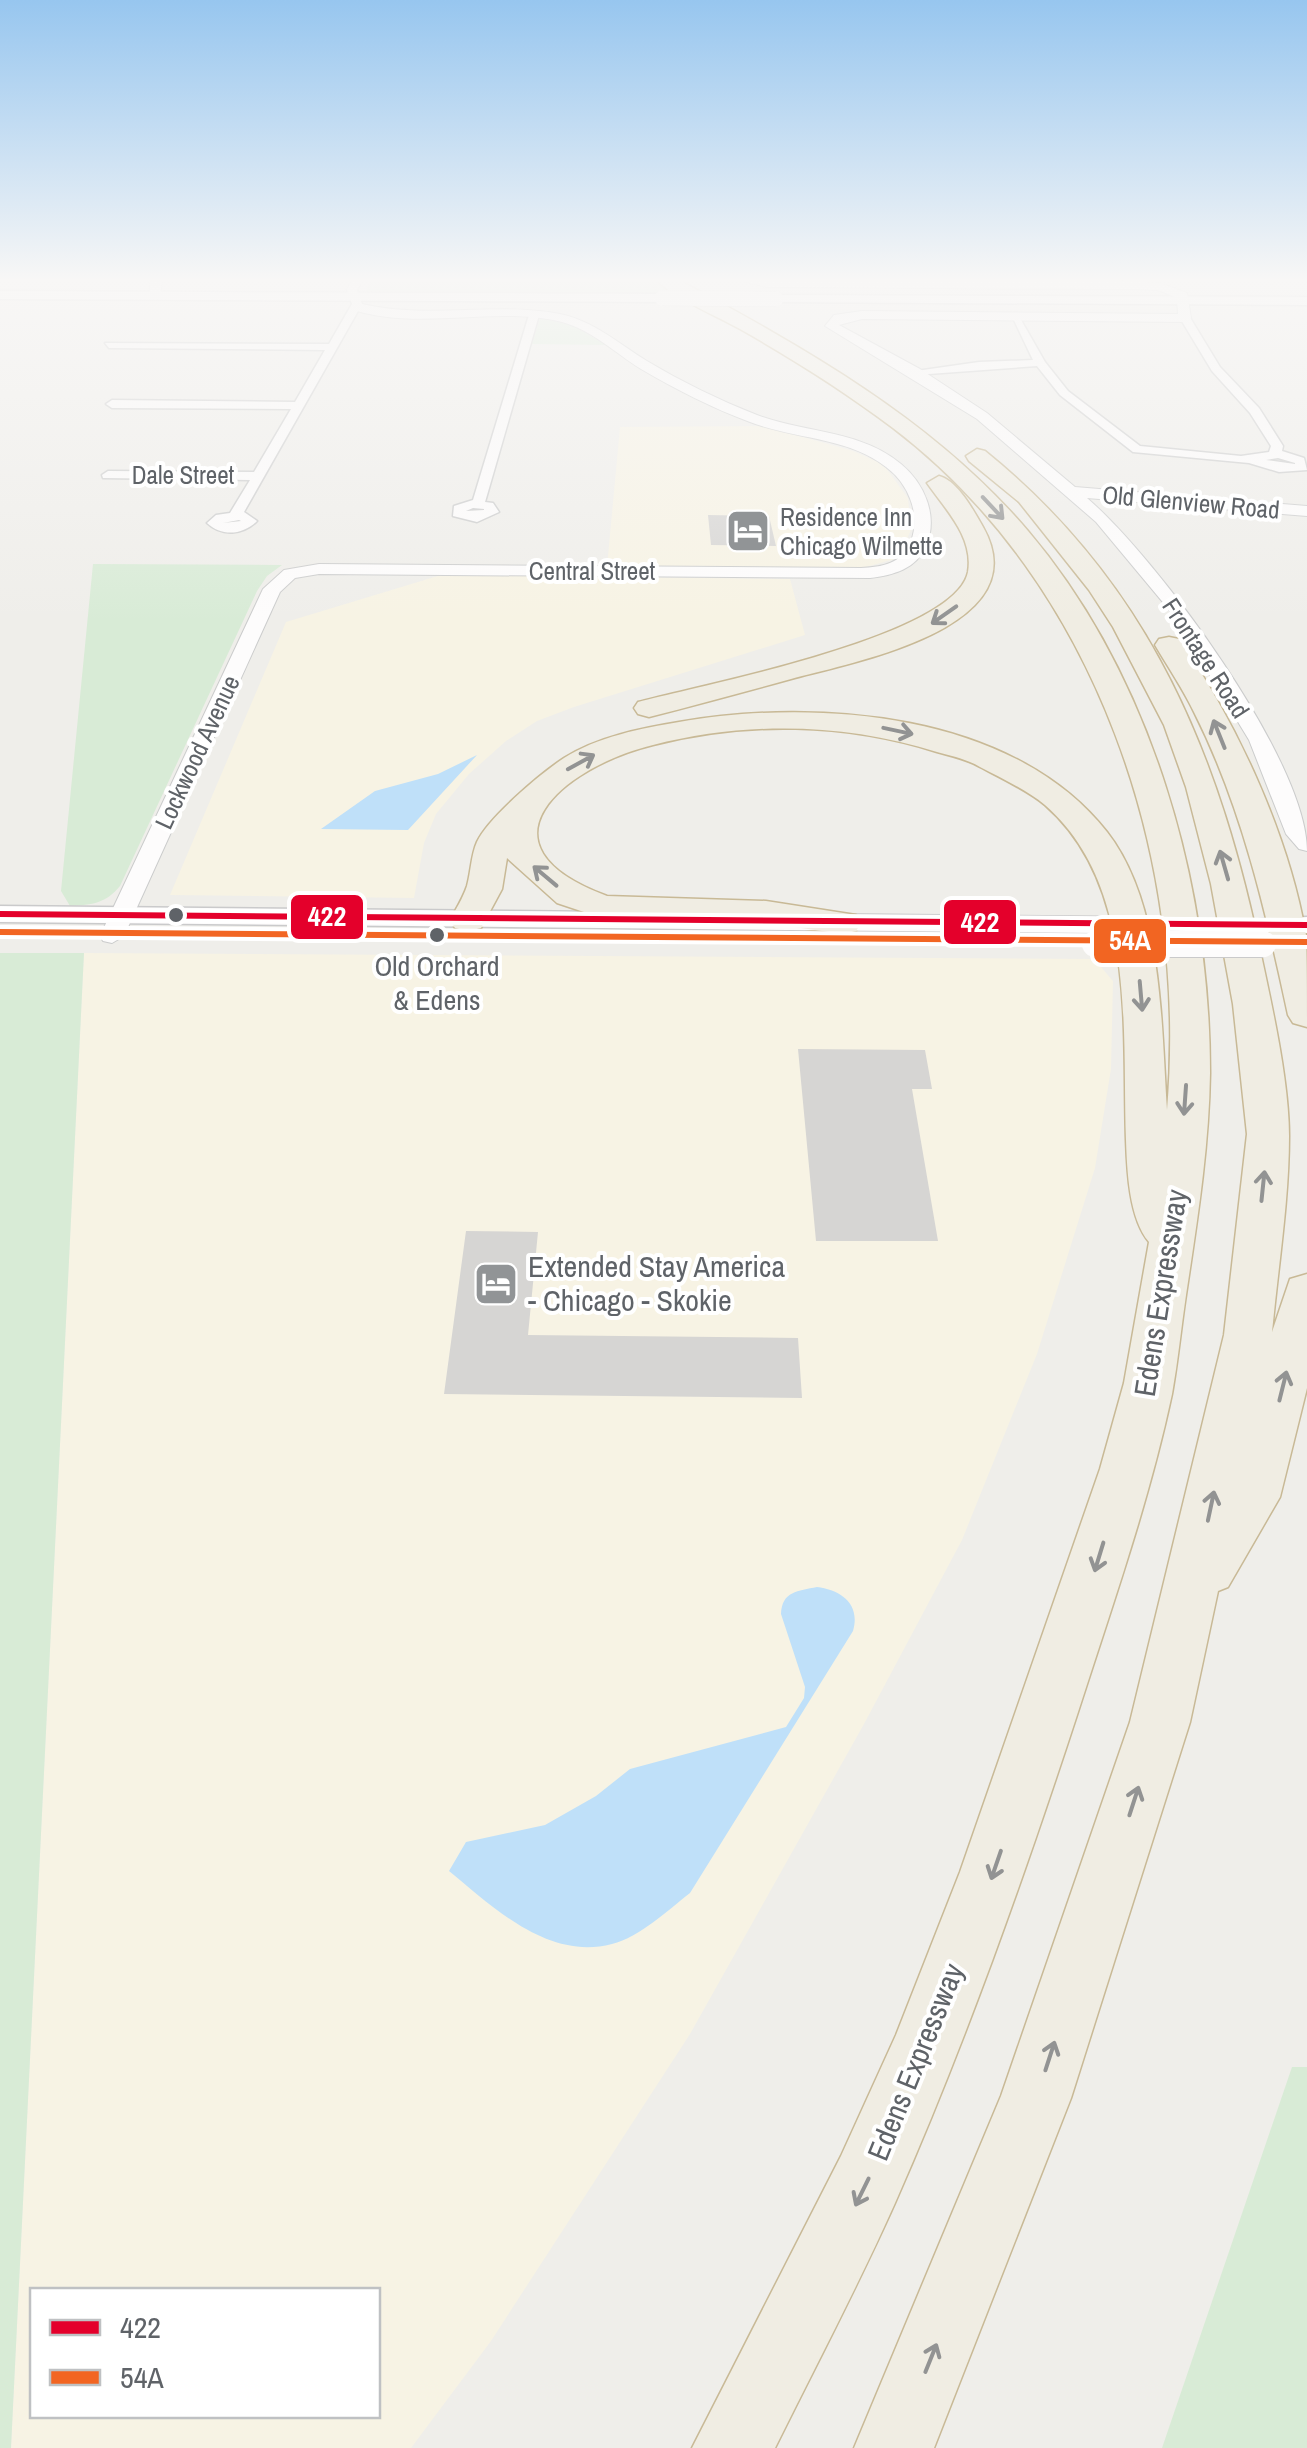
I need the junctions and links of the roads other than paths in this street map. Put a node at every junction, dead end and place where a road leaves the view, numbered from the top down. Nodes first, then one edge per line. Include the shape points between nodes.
1 (305, 393) edge
2 (511, 393) edge
3 (701, 393) edge
4 (857, 393) edge
5 (891, 393) edge
6 (947, 393) edge
7 (1066, 393) edge
8 (1236, 393) edge
9 (112, 404) dead end
10 (298, 406) junction
11 (895, 419) junction
12 (1273, 455) junction
13 (1253, 460) junction
14 (108, 475) dead end
15 (258, 476) junction
16 (1075, 492) junction
17 (1027, 497) junction
18 (478, 504) dead end
19 (1307, 511) edge
20 (236, 515) dead end
21 (290, 574) joint
22 (545, 752) dead end
23 (524, 809) junction
24 (478, 819) dead end
25 (1307, 844) edge
26 (0, 914) edge
27 (468, 920) junction
28 (843, 923) junction
29 (117, 927) junction
30 (0, 934) edge
31 (1098, 934) junction
32 (1285, 935) edge
33 (1307, 1016) edge
34 (1169, 1258) junction
35 (1307, 1291) edge
36 (1190, 1602) junction
37 (732, 2448) edge
38 (894, 2448) edge

1 - 10 street
2 - 18 street
3 - 21 street, Central Street via 752,418 886,460 908,480 922,509 918,545 908,561 861,573
4 - 11 highway, Edens Expressway
5 - 17 highway
6 - 16 street, Frontage Road
7 - 13 street via 1138,449
8 - 12 street via 1278,446
9 - 10 street
10 - 15 street
11 -> 22 highway via 980,546 980,573 961,604 902,638 619,717
11 -> 34 highway, Edens Expressway via 990,502 1051,578 1108,678 1158,812 1175,899 1189,1043 1180,1196
12 - 13 street
12 - 13 street via 1304,464 1280,468
14 - 15 street, Dale Street
15 - 20 street
16 - 19 street, Old Glenview Road
16 - 25 street, Frontage Road via 1188,624 1258,740
32 -> 17 highway via 1251,815 1212,717 1163,636 1084,542
36 -> 17 highway via 1248,1335 1268,1134 1252,1004 1229,884 1179,725 1109,600
21 - 29 street, Lockwood Avenue via 272,589
23 - 27 highway via 493,843 484,889
28 -> 23 highway via 766,912 602,907 570,896 525,859 517,836
23 -> 34 highway via 557,776 594,754 644,737 742,720 822,719 902,731 986,757 1055,797 1094,838 1126,911 1139,969 1150,1170
24 - 27 highway via 463,888
26 - 29 main road
27 - 28 main road
27 - 29 main road
28 - 31 main road
29 - 30 main road
29 - 31 main road
31 - 32 main road, bridge
32 - 33 highway
34 -> 37 highway, Edens Expressway via 1146,1394 994,1873 868,2181
36 -> 35 highway via 1254,1498
38 -> 36 highway via 1036,2098 1160,1722

